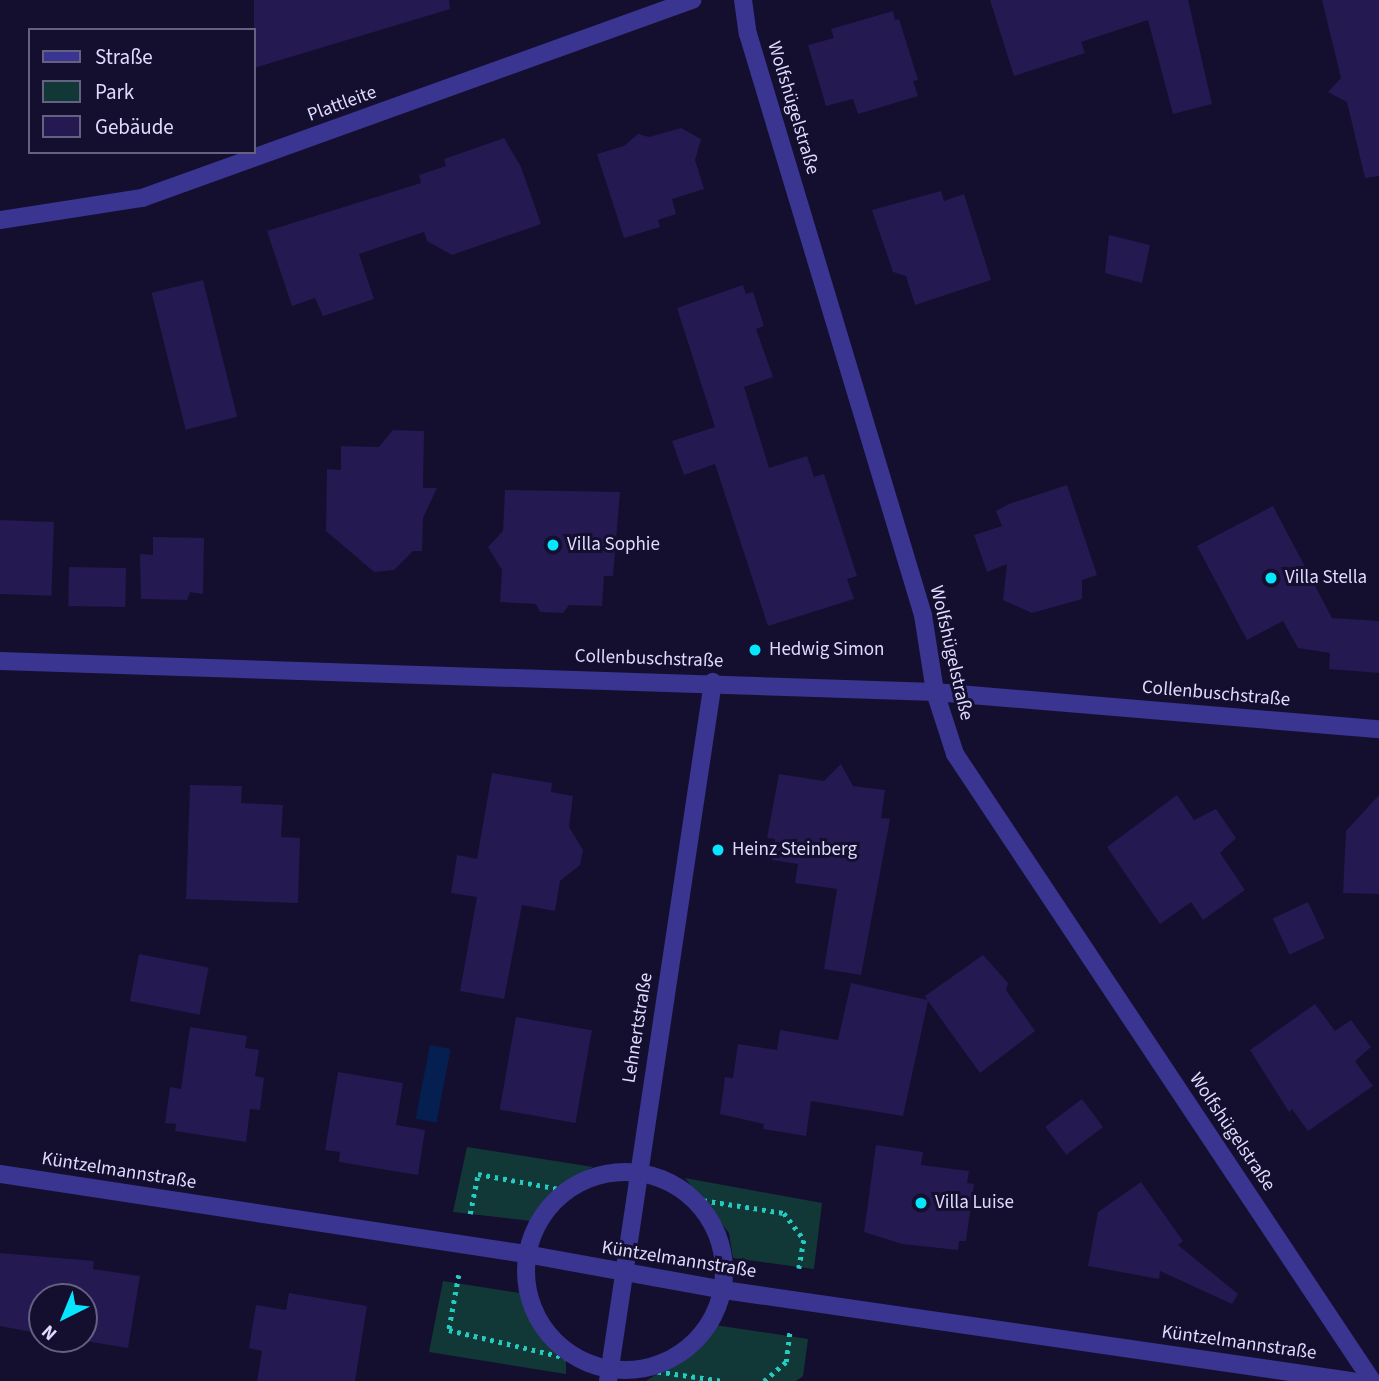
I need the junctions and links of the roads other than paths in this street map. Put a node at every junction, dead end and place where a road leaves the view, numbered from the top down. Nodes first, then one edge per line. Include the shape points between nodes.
1 (692, 0) edge
2 (743, 0) edge
3 (0, 220) edge
4 (0, 661) edge
5 (713, 682) junction
6 (935, 692) junction
7 (1379, 729) edge
8 (637, 1171) junction
9 (0, 1174) edge
10 (526, 1254) junction
11 (621, 1273) junction
12 (724, 1290) junction
13 (609, 1375) edge
14 (1352, 1381) edge
15 (1372, 1381) edge

1 - 3 street, Plattleite via 142,198
2 - 6 street, Wolfshügelstraße via 748,34 923,615
4 - 5 street, Collenbuschstraße
5 - 6 street, Collenbuschstraße
5 - 8 street, Lehnertstraße
6 - 7 street, Collenbuschstraße
6 - 15 street, Wolfshügelstraße via 955,754
8 - 10 street via 599,1174 565,1190 540,1218
8 - 11 street, Lehnertstraße
8 - 12 street via 668,1180 695,1199 715,1226 725,1257
9 - 10 street, Küntzelmannstraße
10 - 11 street, Küntzelmannstraße
10 - 13 street via 532,1306 544,1329
11 - 12 street, Küntzelmannstraße
11 - 13 street, Lehnertstraße
12 - 13 street via 713,1318 695,1343 670,1360
12 - 14 street, Küntzelmannstraße

